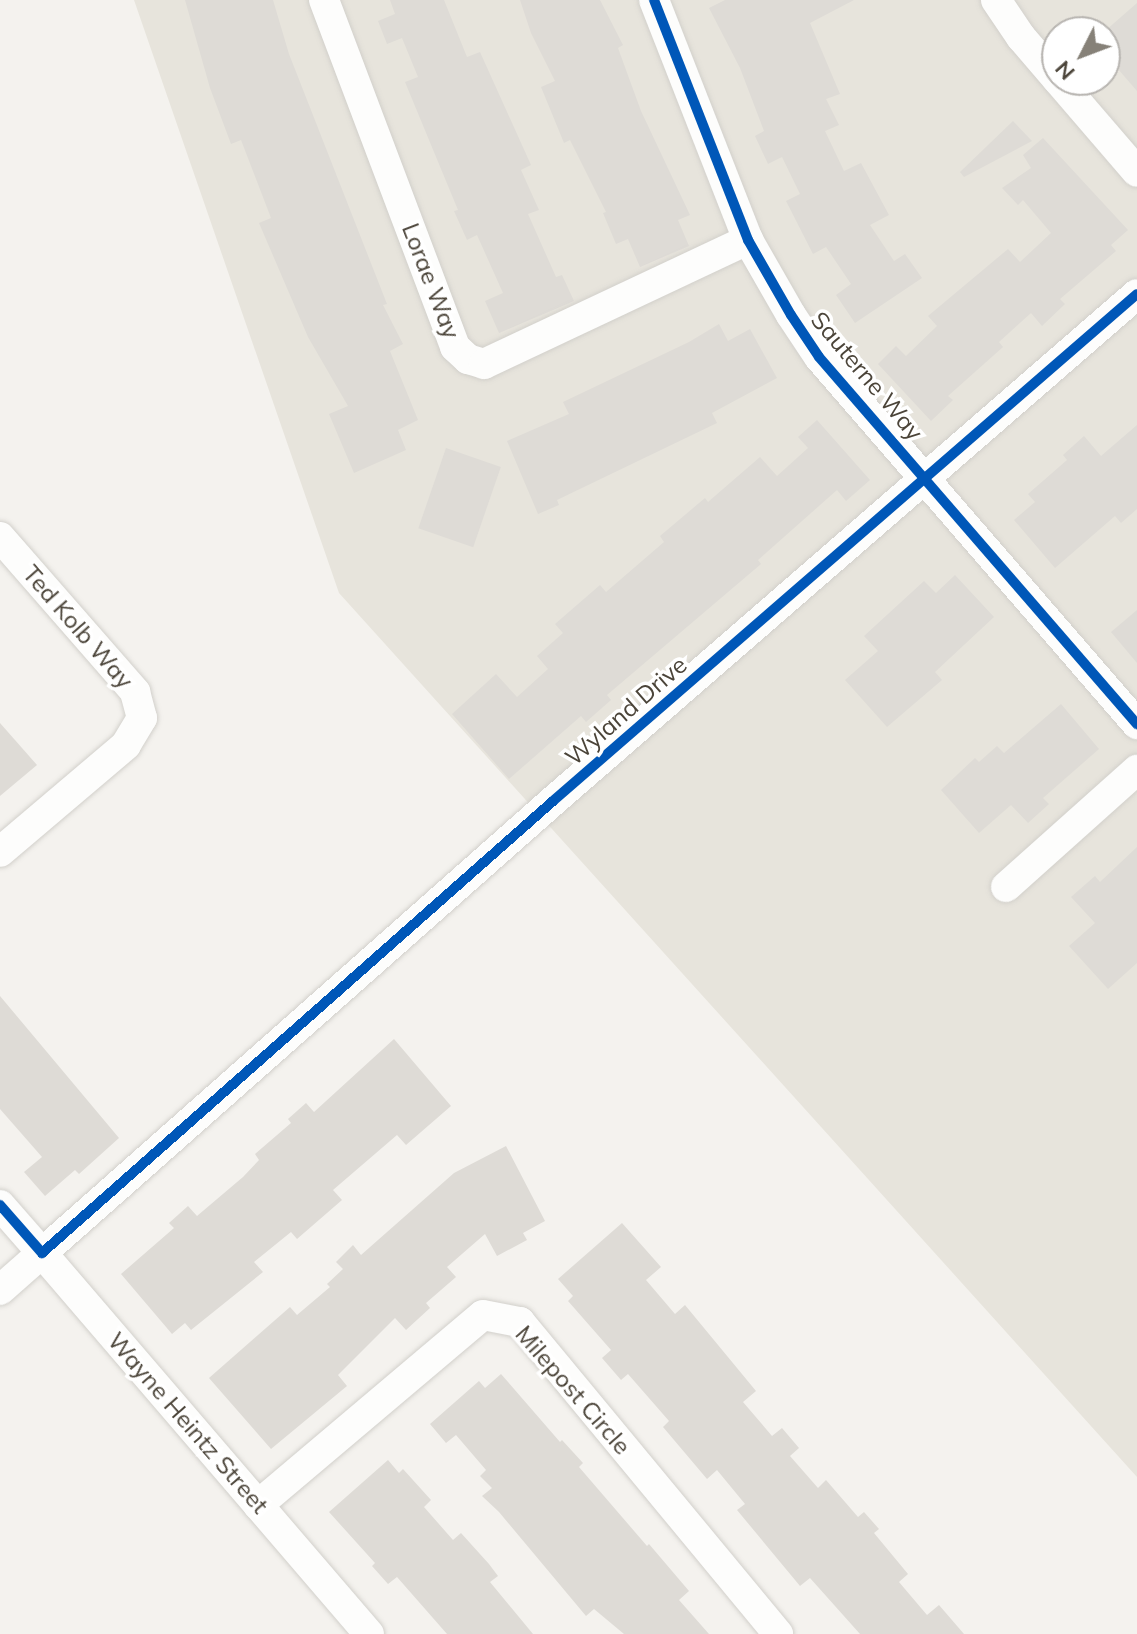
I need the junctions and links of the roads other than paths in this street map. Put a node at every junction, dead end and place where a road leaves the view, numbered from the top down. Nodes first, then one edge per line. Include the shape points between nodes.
1 (324, 0) edge
2 (654, 0) edge
3 (996, 0) edge
4 (1041, 60) edge
5 (1072, 96) edge
6 (1137, 172) edge
7 (748, 240) junction
8 (1137, 294) edge
9 (926, 477) junction
10 (0, 537) edge
11 (1137, 724) edge
12 (1137, 770) edge
13 (0, 852) edge
14 (1006, 887) dead end
15 (0, 1205) edge
16 (42, 1253) junction
17 (0, 1290) edge
18 (258, 1505) junction
19 (369, 1634) edge
20 (778, 1634) edge

1 - 7 street, Lorae Way via 455,347 468,359 484,364
2 - 7 street, Sauterne Way
3 - 4 street
5 - 6 street
7 - 9 street, Sauterne Way via 819,357
8 - 9 street, Wyland Drive
9 - 11 street, Sauterne Way
9 - 16 street, Wyland Drive
10 - 13 street, Ted Kolb Way via 135,692 142,718 126,745
12 - 14 street
15 - 16 street, Wayne Heintz Street
16 - 17 street
16 - 18 street, Wayne Heintz Street
18 - 19 street, Wayne Heintz Street
18 - 20 street, Milepost Circle via 483,1315 520,1322

